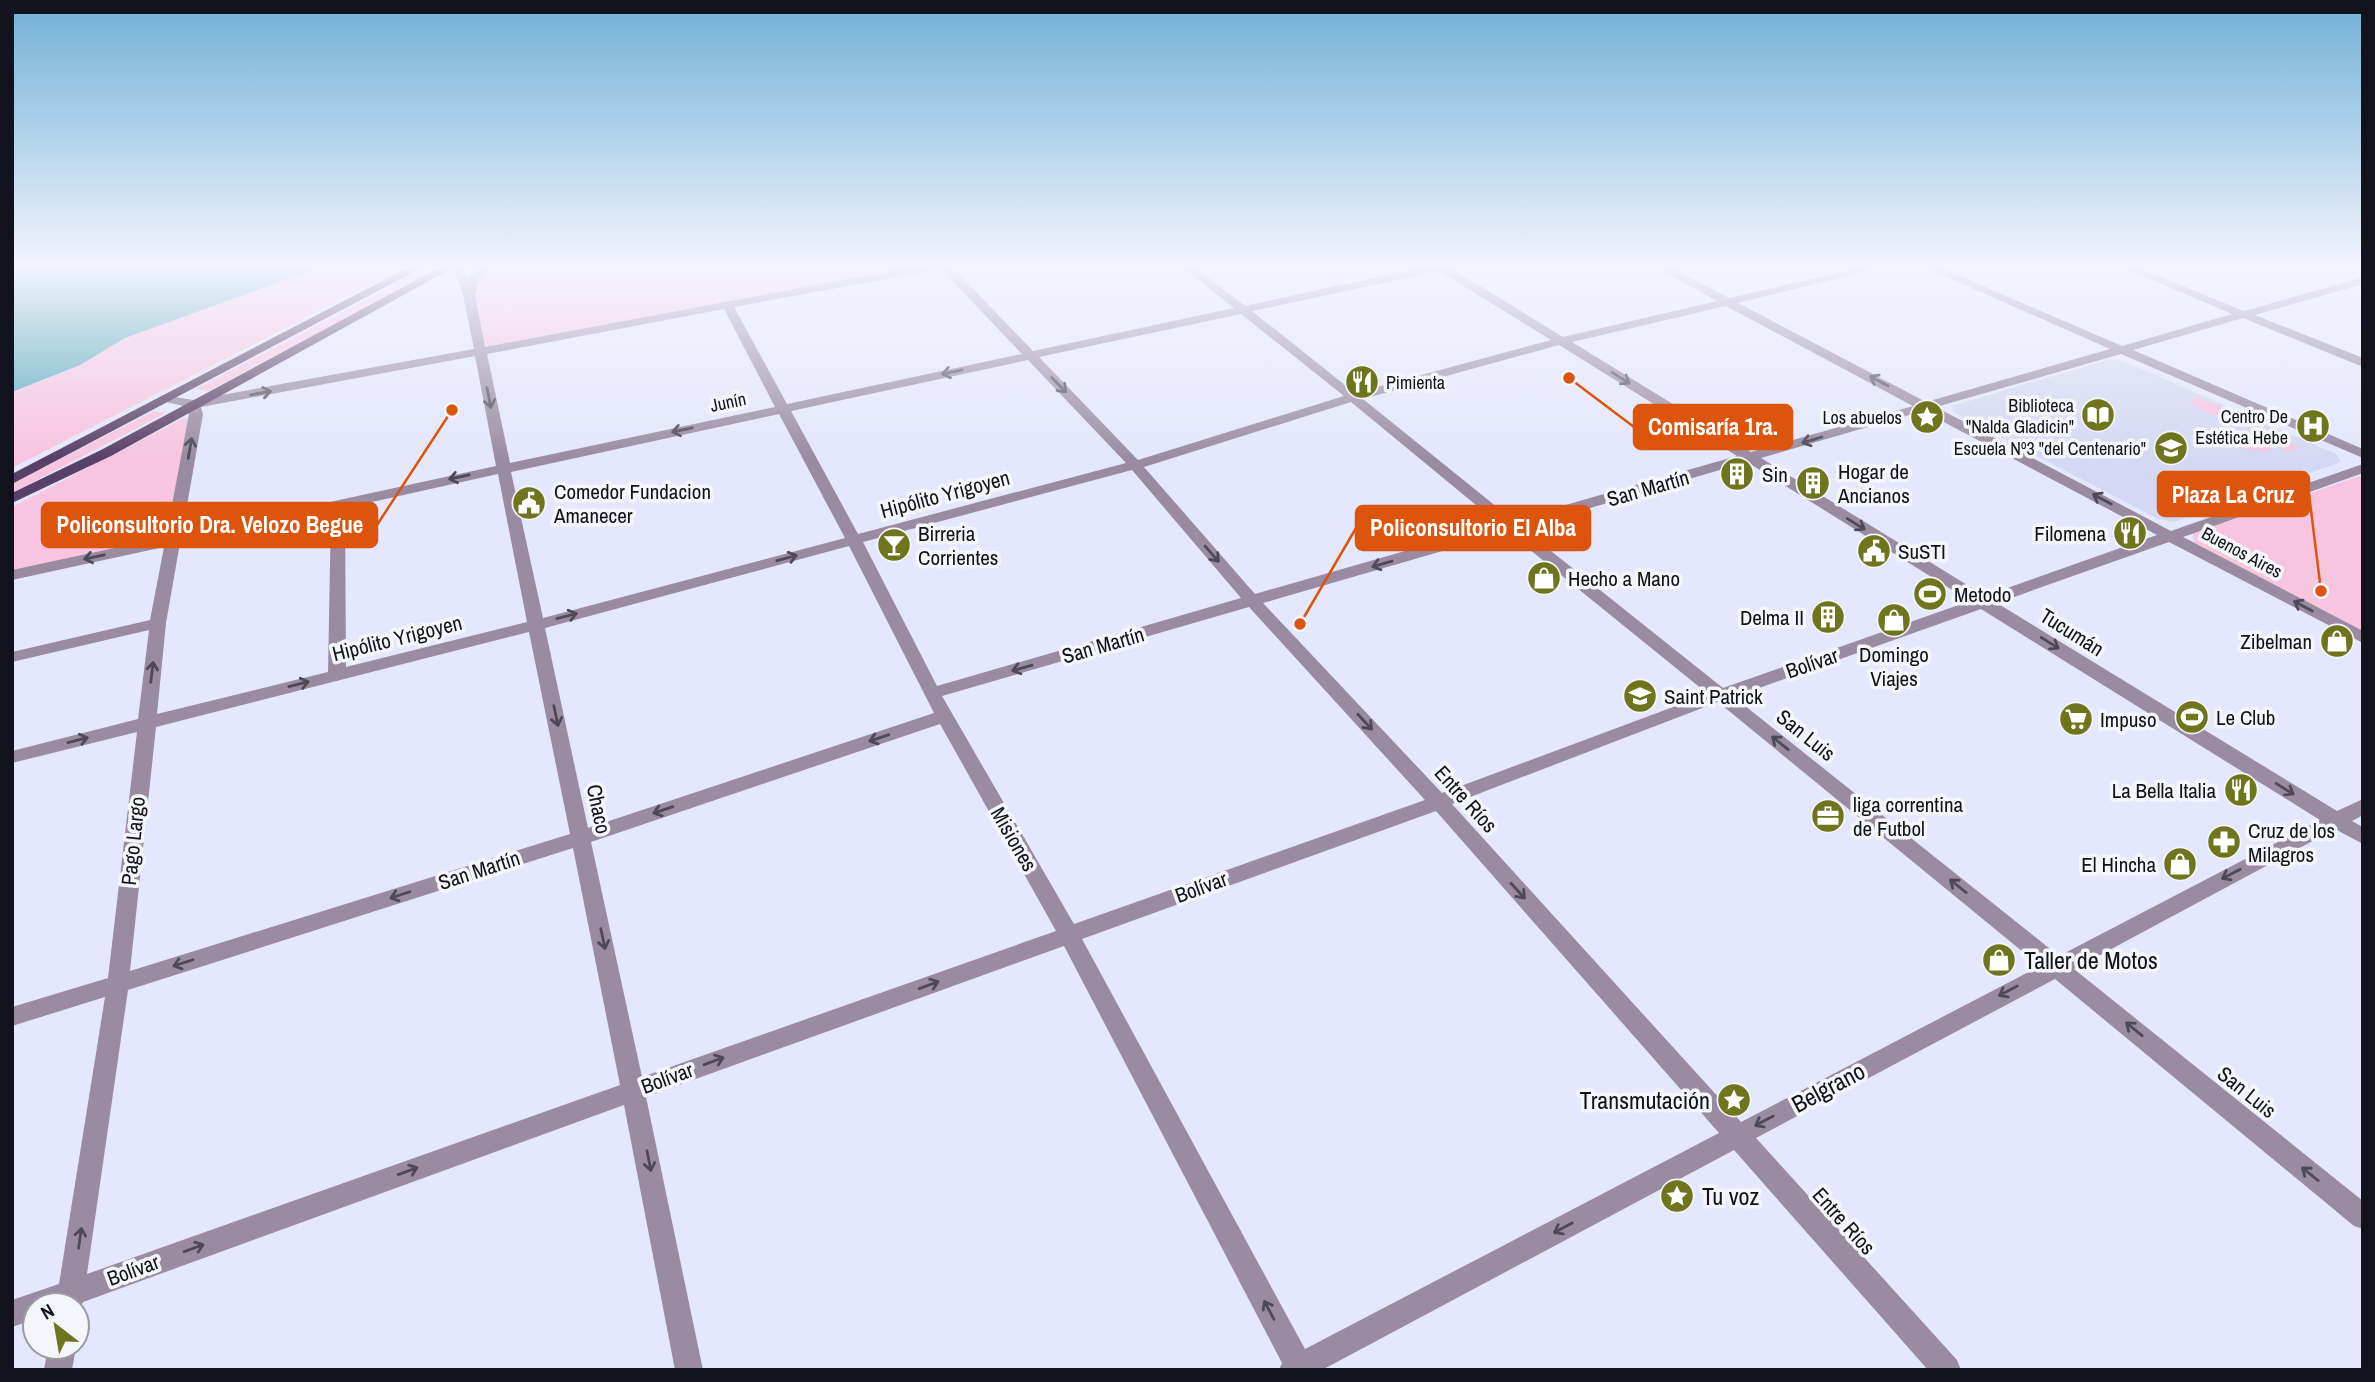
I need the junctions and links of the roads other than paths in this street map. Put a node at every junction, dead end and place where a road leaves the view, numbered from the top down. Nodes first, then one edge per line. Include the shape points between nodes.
1 (298, 329) edge
2 (332, 329) edge
3 (476, 329) edge
4 (605, 329) edge
5 (740, 329) edge
6 (1006, 329) edge
7 (1149, 329) edge
8 (1269, 329) edge
9 (1544, 329) edge
10 (1612, 329) edge
11 (1782, 329) edge
12 (2075, 329) edge
13 (2191, 329) edge
14 (2280, 329) edge
15 (1562, 341) junction
16 (2120, 349) junction
17 (481, 352) junction
18 (1031, 355) junction
19 (2363, 363) edge
20 (1355, 397) junction
21 (167, 398) junction
22 (194, 404) junction
23 (1924, 406) junction
24 (781, 409) junction
25 (2363, 454) edge
26 (1750, 458) junction
27 (1135, 465) junction
28 (502, 468) junction
29 (2363, 468) edge
30 (12, 480) edge
31 (12, 499) edge
32 (338, 504) junction
33 (1511, 527) junction
34 (2170, 536) junction
35 (174, 540) junction
36 (854, 540) junction
37 (12, 575) edge
38 (1253, 602) junction
39 (1984, 603) junction
40 (159, 623) junction
41 (537, 625) junction
42 (2363, 638) edge
43 (12, 657) edge
44 (337, 675) junction
45 (932, 693) junction
46 (1721, 695) junction
47 (944, 716) junction
48 (145, 723) junction
49 (12, 757) edge
50 (1439, 802) junction
51 (2363, 806) edge
52 (2335, 820) junction
53 (2363, 837) edge
54 (582, 838) junction
55 (1069, 935) junction
56 (2056, 965) junction
57 (118, 984) junction
58 (12, 1017) edge
59 (635, 1089) junction
60 (1737, 1136) junction
61 (2363, 1217) edge
62 (72, 1291) edge
63 (91, 1292) edge
64 (1298, 1369) edge
65 (689, 1370) edge
66 (1947, 1370) edge

1 - 21 main road
2 - 22 main road
3 - 17 street, Chaco
4 - 17 street
5 - 24 street, Misiones
6 - 18 street, Entre Ríos
7 - 18 street, Junín
8 - 20 street, San Luis
9 - 15 street, Tucumán
10 - 15 street, Hipólito Yrigoyen
23 -> 11 street, Buenos Aires
12 - 16 street
13 - 16 street, San Martín
14 - 19 street
15 - 20 street, Hipólito Yrigoyen
15 -> 26 street, Tucumán
16 - 23 street, San Martín
16 - 25 street
22 -> 17 street
17 -> 28 street, Chaco
18 -> 24 street, Junín
18 -> 27 street, Entre Ríos
20 - 27 street, Hipólito Yrigoyen
20 - 33 street, San Luis
21 - 22 street
21 - 30 main road
22 - 31 main road
35 -> 22 street, Pago Largo
23 -> 26 street, San Martín
34 -> 23 street, Buenos Aires
24 -> 28 street, Junín
24 - 36 street, Misiones
26 - 33 street, San Martín
26 -> 39 street, Tucumán
27 - 36 street, Hipólito Yrigoyen
27 -> 38 street, Entre Ríos
28 -> 32 street, Junín
28 - 41 street, Chaco
29 - 34 street, Bolívar
32 - 35 street, Junín
32 - 44 street
33 -> 38 street, San Martín
33 - 46 street, San Luis
34 - 39 street, Bolívar
42 -> 34 street, Buenos Aires
35 -> 37 street, Junín
35 - 40 street, Pago Largo
41 -> 36 street, Hipólito Yrigoyen
36 - 45 street, Misiones
38 -> 45 street, San Martín
38 -> 50 street, Entre Ríos
39 - 46 street, Bolívar
39 -> 52 street, Tucumán
40 - 43 street
48 -> 40 street, Pago Largo
41 - 44 street, Hipólito Yrigoyen
41 -> 54 street, Chaco
48 -> 44 street, Hipólito Yrigoyen
45 - 47 street, Misiones
46 - 50 street, Bolívar
56 -> 46 street, San Luis
47 -> 54 street, San Martín
47 - 55 street, Misiones
49 -> 48 street, Hipólito Yrigoyen
48 - 57 street, Pago Largo
50 - 55 street, Bolívar
50 -> 60 street, Entre Ríos
51 - 52 street, Belgrano
52 - 53 street, Tucumán
52 -> 56 street, Belgrano
54 -> 57 street, San Martín
54 -> 59 street, Chaco
59 -> 55 street, Bolívar
64 -> 55 street, Misiones
56 -> 60 street, Belgrano
61 -> 56 street, San Luis
57 - 58 street, San Martín
62 -> 57 street, Pago Largo
63 -> 59 street, Bolívar
59 -> 65 street, Chaco
60 -> 64 street, Belgrano
60 - 66 street, Entre Ríos

